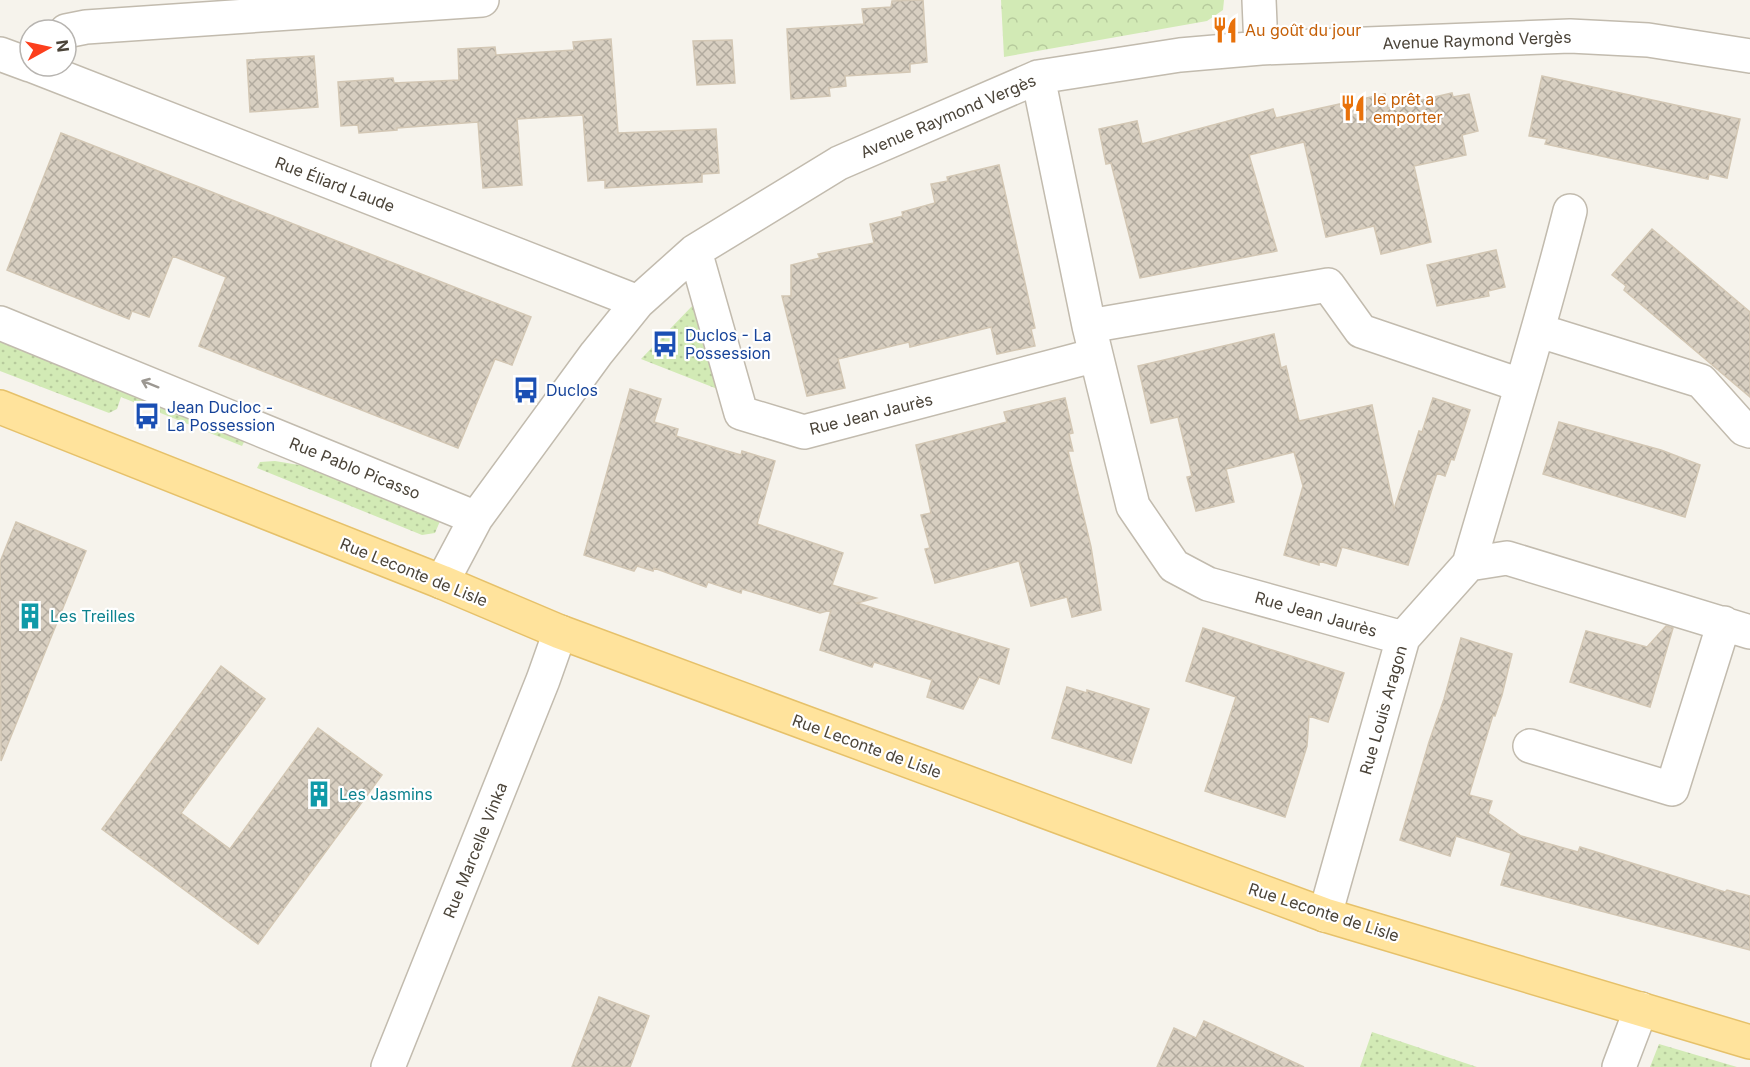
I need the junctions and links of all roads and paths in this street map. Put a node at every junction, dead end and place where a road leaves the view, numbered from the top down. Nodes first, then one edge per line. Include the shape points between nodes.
1 (482, 0) edge
2 (1259, 0) edge
3 (78, 29) edge
4 (1261, 48) junction
5 (1750, 56) edge
6 (1038, 77) junction
7 (65, 78) edge
8 (1570, 211) dead end
9 (695, 251) junction
10 (638, 302) junction
11 (0, 322) edge
12 (1540, 331) junction
13 (1092, 341) junction
14 (1520, 385) junction
15 (0, 407) edge
16 (1750, 431) edge
17 (476, 518) junction
18 (1469, 564) junction
19 (442, 582) junction
20 (1737, 628) edge
21 (560, 632) junction
22 (1403, 638) junction
23 (1530, 746) dead end
24 (1325, 915) junction
25 (1641, 1009) junction
26 (1750, 1042) edge
27 (388, 1067) edge
28 (1619, 1067) edge

1 - 3 street
2 - 4 street
4 - 5 street, Avenue Raymond Vergès via 1570,36 1648,40
4 - 6 street, Avenue Raymond Vergès via 1180,55
6 - 9 street, Avenue Raymond Vergès via 839,163
6 - 13 street, Rue Jean Jaurès
7 - 10 street, Rue Éliard Laude
8 - 12 street
9 - 10 street, Avenue Raymond Vergès
9 - 13 street, Rue Jean Jaurès via 741,413 804,432
10 - 17 street, Avenue Raymond Vergès
17 -> 11 street, Rue Pablo Picasso
12 - 14 street
12 - 16 street via 1701,381
13 - 14 street, Rue Jean Jaurès via 1328,285 1361,331
13 - 22 street, Rue Jean Jaurès via 1133,506 1174,566 1208,584
14 - 18 street
15 - 19 main road, Rue Leconte de Lisle
17 - 19 street, Avenue Raymond Vergès
18 - 20 street via 1507,558
18 - 22 street, Rue Louis Aragon
19 - 21 main road, Rue Leconte de Lisle
20 - 23 street via 1672,789
21 - 24 main road, Rue Leconte de Lisle
21 - 27 street, Rue Marcelle Vinka
22 - 24 street, Rue Louis Aragon
24 - 25 main road, Rue Leconte de Lisle
25 - 26 main road, Rue Leconte de Lisle
25 - 28 street

